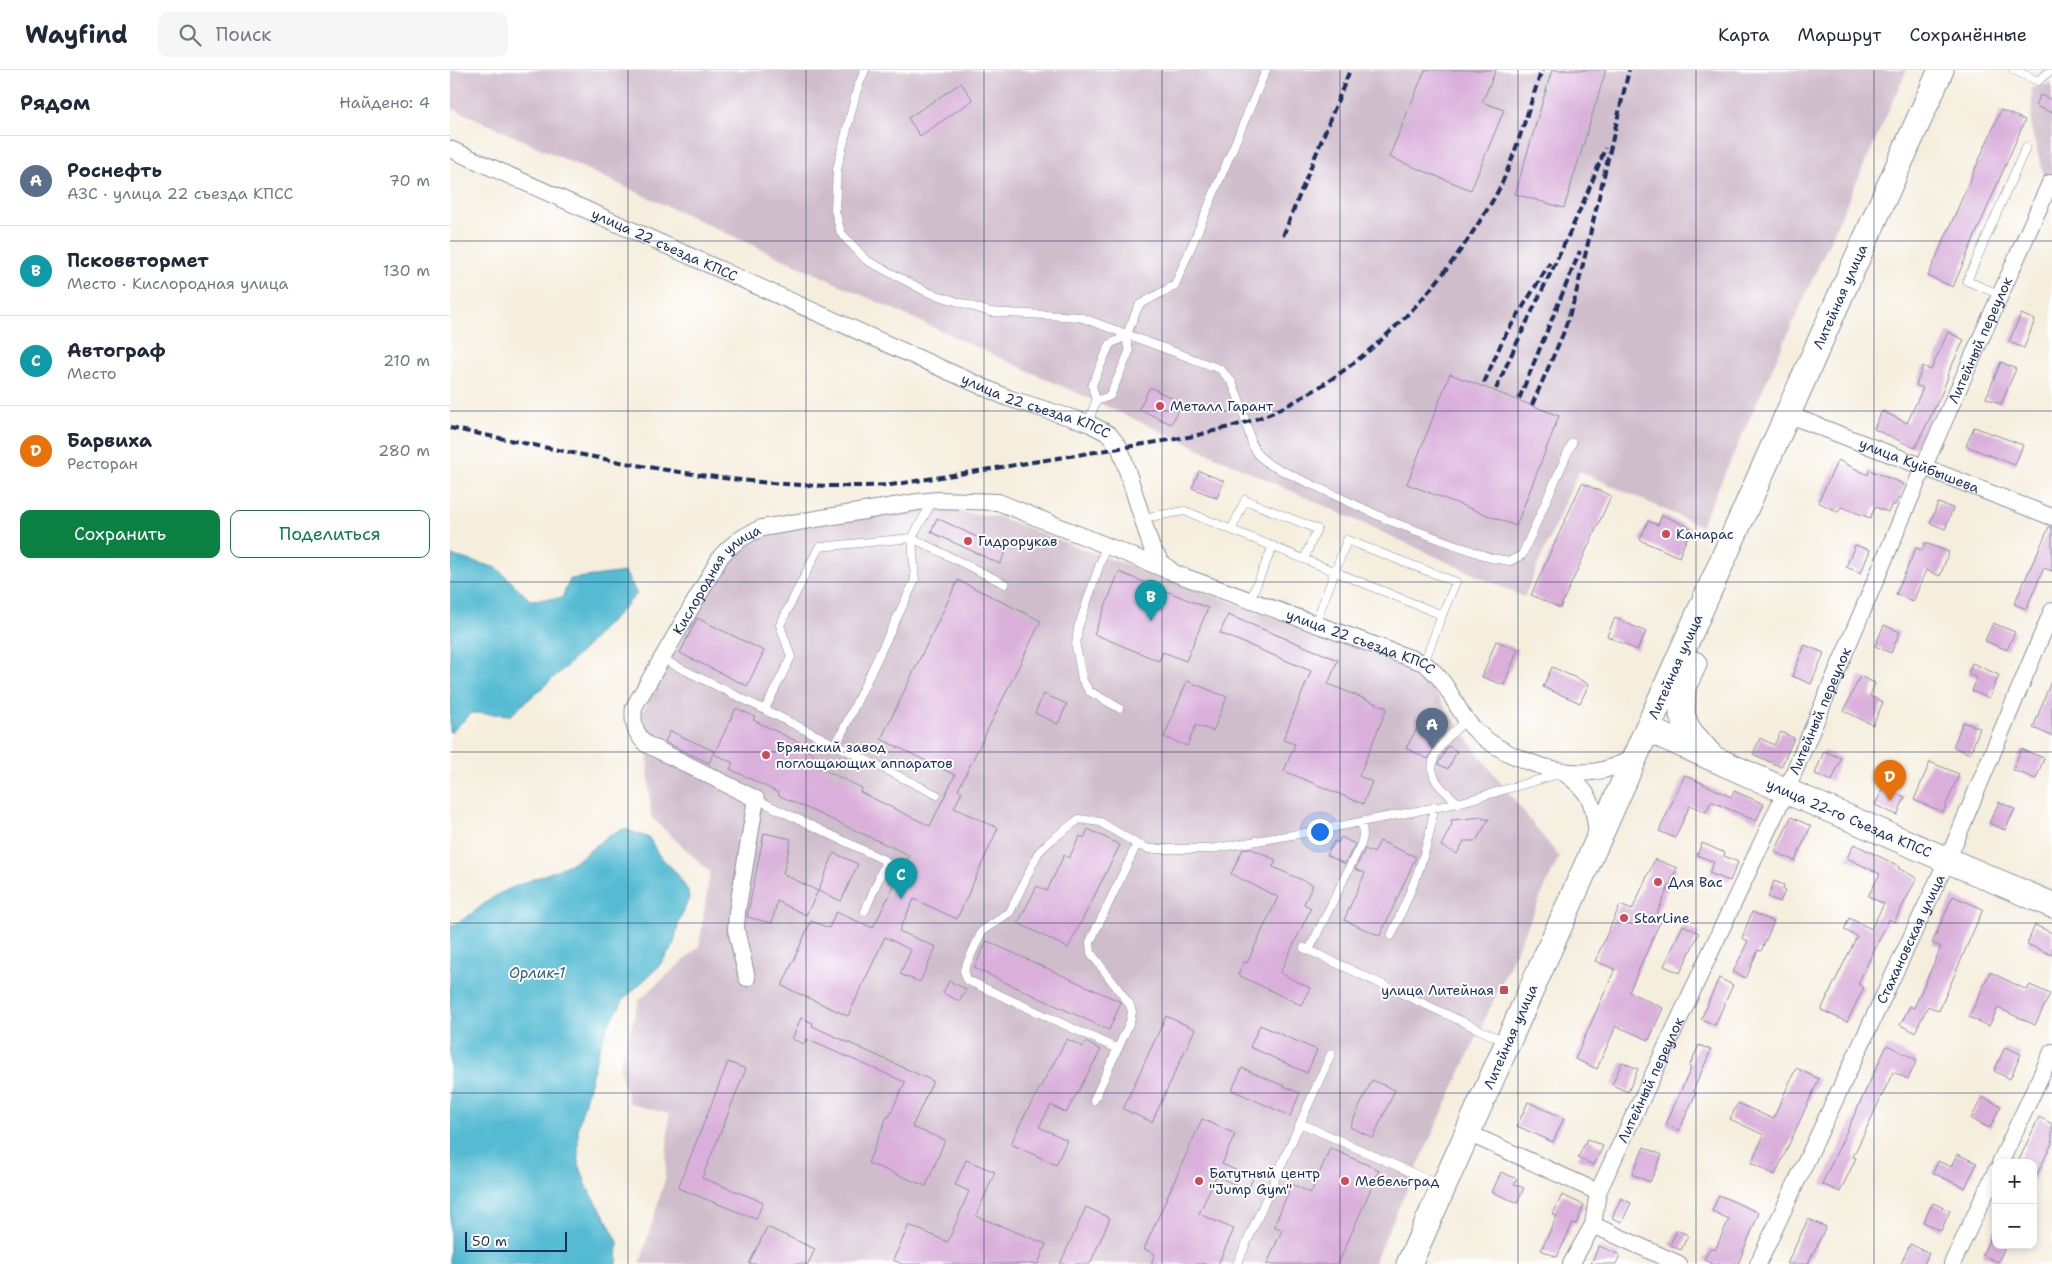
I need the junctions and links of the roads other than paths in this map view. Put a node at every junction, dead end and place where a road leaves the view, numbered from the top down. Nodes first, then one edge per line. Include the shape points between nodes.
1 (865, 70) edge
2 (1266, 70) edge
3 (1941, 70) edge
4 (2014, 70) edge
5 (2051, 70) edge
6 (2026, 147) dead end
7 (450, 149) edge
8 (2050, 183) dead end
9 (2001, 295) junction
10 (1126, 336) junction
11 (1096, 401) junction
12 (1787, 414) junction
13 (1088, 423) junction
14 (1572, 443) dead end
15 (1924, 466) junction
16 (933, 500) junction
17 (2052, 517) edge
18 (1142, 518) junction
19 (1232, 529) junction
20 (912, 538) junction
21 (1106, 546) junction
22 (1273, 546) junction
23 (1304, 559) junction
24 (1335, 572) junction
25 (1174, 573) junction
26 (1005, 584) dead end
27 (1250, 600) junction
28 (2052, 611) edge
29 (1442, 615) junction
30 (1315, 624) junction
31 (1689, 636) junction
32 (662, 659) junction
33 (1424, 663) junction
34 (1119, 708) dead end
35 (765, 709) junction
36 (1467, 720) junction
37 (1647, 729) junction
38 (836, 745) junction
39 (1634, 758) junction
40 (1712, 758) junction
41 (1564, 772) junction
42 (1786, 792) junction
43 (937, 795) dead end
44 (756, 798) junction
45 (1458, 803) junction
46 (1434, 808) junction
47 (1362, 822) junction
48 (1597, 840) junction
49 (1137, 844) junction
50 (1948, 859) junction
51 (2052, 905) edge
52 (865, 911) dead end
53 (1391, 936) dead end
54 (747, 978) dead end
55 (1508, 1042) junction
56 (1118, 1049) junction
57 (2052, 1052) edge
58 (1331, 1054) dead end
59 (1094, 1100) dead end
60 (1300, 1123) junction
61 (1468, 1133) junction
62 (2002, 1159) edge
63 (1992, 1180) edge
64 (1444, 1187) junction
65 (1598, 1192) junction
66 (1593, 1225) junction
67 (1237, 1264) edge
68 (1409, 1264) edge
69 (1571, 1264) edge
70 (1679, 1264) edge
71 (1758, 1264) edge
72 (1952, 1264) edge

1 - 10 lane via 857,89 837,169 835,210 841,232 866,260 927,292 990,312 1080,317
2 - 10 lane via 1175,285 1138,305
3 - 12 main road, Литейная улица
4 - 5 lane via 2038,81
6 - 9 lane via 1968,281
7 - 13 street, улица 22 съезда КПСС via 1008,398
8 - 9 street, Литейный переулок
9 - 15 street, Литейный переулок
10 - 11 lane via 1129,352 1110,396
10 - 11 lane via 1110,344 1092,385
10 - 14 lane via 1220,370 1232,382 1258,455 1270,465 1390,521 1491,558 1510,561 1522,555
11 - 13 lane
12 - 15 street, улица Куйбышева
12 - 31 main road, Литейная улица
13 - 18 street, улица 22 съезда КПСС via 1109,434 1120,448
15 - 17 street, улица Куйбышева
15 - 42 street, Литейный переулок
16 - 20 lane
16 - 21 street, Кислородная улица via 998,502
16 - 32 street, Кислородная улица via 762,528 744,535 721,556
18 - 19 lane via 1185,511
18 - 25 street, улица 22 съезда КПСС via 1156,556
19 - 22 lane
19 - 23 lane via 1245,500 1317,529
20 - 26 lane
20 - 35 lane via 819,548 780,625 791,657
20 - 38 lane via 916,580
21 - 25 street, Кислородная улица
21 - 34 lane via 1078,628 1076,646 1082,679 1089,692
22 - 23 lane
22 - 27 lane
23 - 24 lane
24 - 29 lane
24 - 29 lane via 1347,540 1456,582
24 - 30 lane
25 - 27 street, улица 22 съезда КПСС
27 - 30 street, улица 22 съезда КПСС
28 - 50 street, Стахановская улица
29 - 33 lane
30 - 33 street, улица 22 съезда КПСС
31 - 37 main road, Литейная улица
31 - 40 main road via 1695,662 1683,687 1682,715 1688,730
32 - 35 lane
32 - 44 street, Кислородная улица via 634,708 632,719 638,736 659,751
33 - 36 street, улица 22 съезда КПСС via 1445,683
35 - 38 lane
36 - 41 street, улица 22 съезда КПСС via 1496,748
36 - 45 lane via 1444,739 1434,760 1433,772 1439,786
37 - 39 main road, Литейная улица
37 - 40 main road, улица 22-го Съезда КПСС
38 - 43 lane
39 - 41 street, улица 22 съезда КПСС via 1610,769
39 - 48 main road, Литейная улица
40 - 42 main road, улица 22-го Съезда КПСС
41 - 45 lane
41 - 48 street via 1578,782 1592,803
42 - 50 main road, улица 22-го Съезда КПСС
42 - 65 street, Литейный переулок
44 - 52 lane via 886,861
44 - 54 street via 736,912 736,929
45 - 46 lane
46 - 47 lane
46 - 53 lane via 1419,871
47 - 49 lane via 1210,849 1163,850
47 - 55 lane via 1361,844 1306,949
48 - 55 main road, Литейная улица
49 - 56 lane via 1090,942 1091,953 1132,1012
49 - 56 lane via 1100,822 1079,819 1050,840 1038,853 1010,912 982,931 964,970 967,980
50 - 51 main road, улица 22-го Съезда КПСС
50 - 71 street, Стахановская улица
55 - 61 main road, Литейная улица
56 - 59 lane
57 - 62 street
58 - 60 lane
60 - 64 lane
60 - 67 lane
61 - 64 main road, Литейная улица
61 - 65 street
63 - 72 street
64 - 68 main road, Литейная улица
65 - 66 street, Литейный переулок
66 - 69 street, Литейный переулок
66 - 70 street

